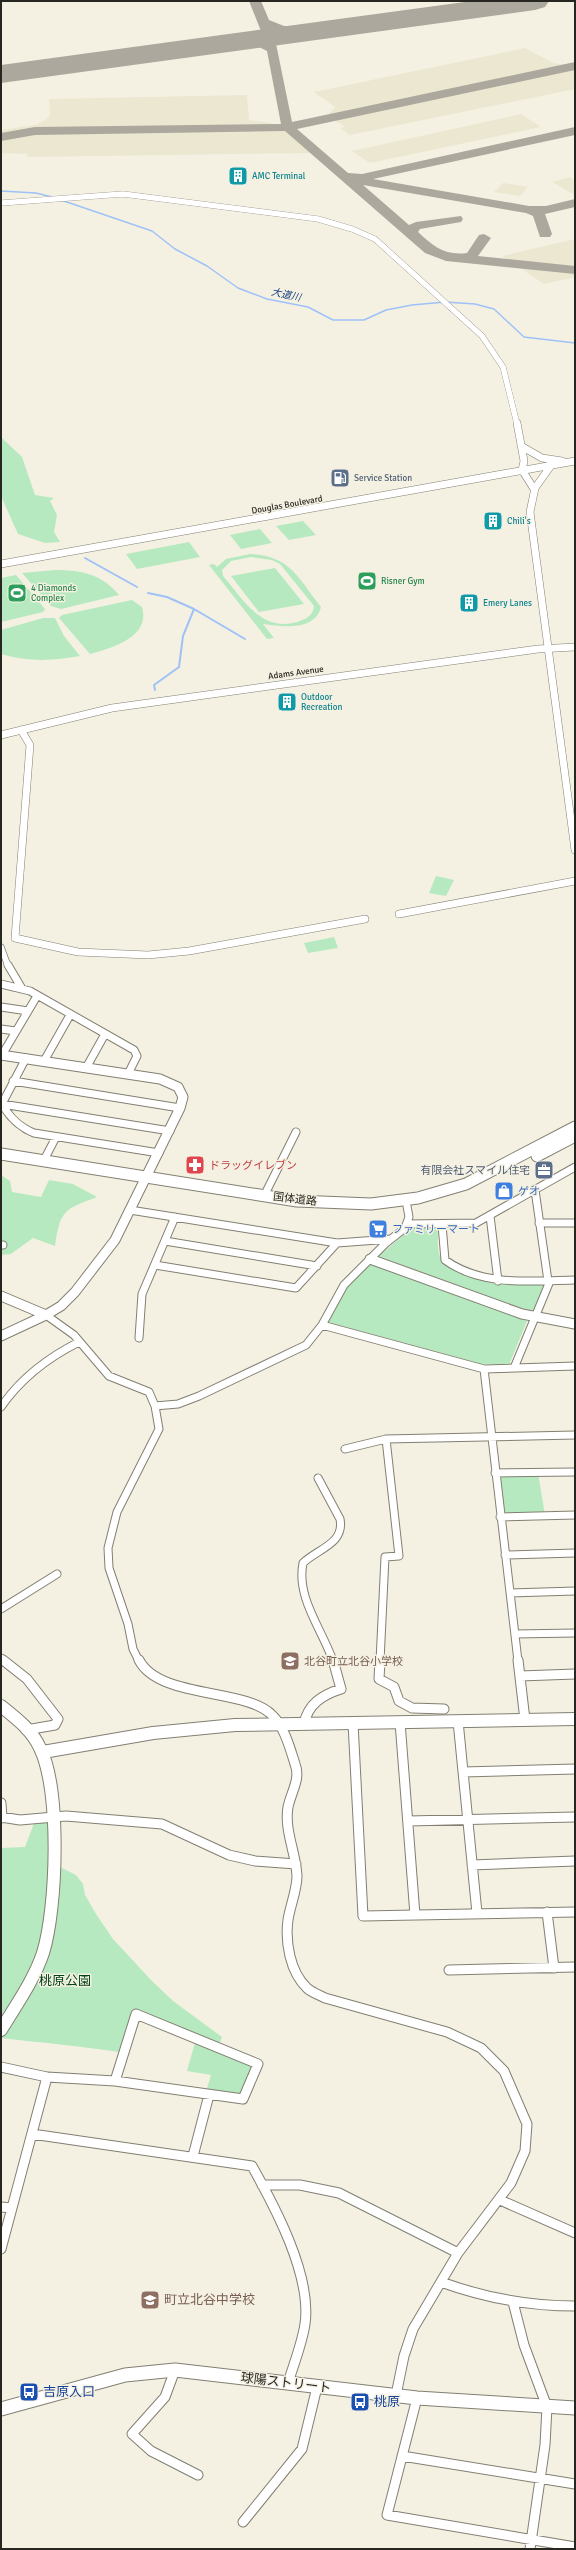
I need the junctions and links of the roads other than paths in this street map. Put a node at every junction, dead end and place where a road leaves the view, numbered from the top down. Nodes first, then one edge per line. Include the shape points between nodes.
1 (1, 203) edge
2 (521, 446) junction
3 (575, 461) edge
4 (550, 467) junction
5 (522, 470) junction
6 (534, 489) junction
7 (1, 564) edge
8 (575, 647) edge
9 (548, 648) junction
10 (21, 730) junction
11 (1, 735) edge
12 (575, 850) edge
13 (575, 881) edge
14 (399, 914) dead end
15 (365, 918) dead end
16 (1, 947) edge
17 (4, 962) edge
18 (1, 984) edge
19 (21, 987) junction
20 (37, 996) junction
21 (1, 1007) edge
22 (28, 1011) junction
23 (70, 1015) junction
24 (1, 1029) edge
25 (16, 1031) junction
26 (105, 1034) junction
27 (2, 1055) edge
28 (26, 1058) junction
29 (44, 1061) junction
30 (86, 1068) junction
31 (128, 1074) junction
32 (13, 1081) junction
33 (2, 1104) junction
34 (180, 1108) junction
35 (575, 1127) edge
36 (170, 1131) junction
37 (296, 1132) dead end
38 (575, 1136) edge
39 (56, 1137) junction
40 (159, 1153) junction
41 (1, 1154) edge
42 (1, 1160) edge
43 (44, 1160) junction
44 (575, 1167) edge
45 (146, 1180) junction
46 (535, 1190) junction
47 (264, 1196) junction
48 (407, 1206) junction
49 (130, 1210) junction
50 (490, 1216) junction
51 (175, 1217) junction
52 (539, 1223) junction
53 (575, 1223) edge
54 (406, 1224) junction
55 (442, 1225) junction
56 (392, 1238) junction
57 (165, 1241) junction
58 (337, 1243) junction
59 (370, 1259) junction
60 (155, 1265) junction
61 (316, 1266) junction
62 (575, 1280) edge
63 (549, 1281) junction
64 (498, 1282) junction
65 (1, 1296) edge
66 (46, 1315) junction
67 (536, 1318) junction
68 (575, 1324) edge
69 (322, 1325) junction
70 (1, 1336) edge
71 (139, 1338) dead end
72 (79, 1342) junction
73 (575, 1366) edge
74 (514, 1368) junction
75 (484, 1369) junction
76 (155, 1406) junction
77 (1, 1407) edge
78 (575, 1435) edge
79 (491, 1437) junction
80 (386, 1439) junction
81 (345, 1449) dead end
82 (575, 1472) edge
83 (494, 1473) junction
84 (318, 1478) dead end
85 (575, 1515) edge
86 (500, 1517) junction
87 (575, 1553) edge
88 (505, 1555) junction
89 (57, 1574) dead end
90 (575, 1592) edge
91 (510, 1594) junction
92 (1, 1609) edge
93 (575, 1633) edge
94 (515, 1634) junction
95 (1, 1658) edge
96 (575, 1674) edge
97 (520, 1676) junction
98 (1, 1706) edge
99 (444, 1709) dead end
100 (575, 1719) edge
101 (525, 1720) junction
102 (458, 1721) junction
103 (400, 1722) junction
104 (353, 1723) junction
105 (280, 1724) junction
106 (304, 1724) junction
107 (26, 1730) junction
108 (43, 1752) junction
109 (575, 1769) edge
110 (463, 1772) junction
111 (1, 1803) edge
112 (52, 1817) junction
113 (575, 1817) edge
114 (2, 1818) edge
115 (467, 1820) junction
116 (409, 1821) junction
117 (575, 1861) edge
118 (296, 1864) junction
119 (472, 1865) junction
120 (547, 1912) junction
121 (575, 1912) edge
122 (477, 1914) junction
123 (416, 1915) junction
124 (575, 1967) edge
125 (554, 1968) junction
126 (450, 1970) dead end
127 (1, 2030) edge
128 (1, 2067) edge
129 (47, 2076) junction
130 (115, 2081) junction
131 (209, 2095) junction
132 (32, 2134) junction
133 (193, 2156) junction
134 (262, 2184) junction
135 (500, 2200) junction
136 (1, 2207) edge
137 (12, 2208) junction
138 (575, 2233) edge
139 (1, 2250) edge
140 (458, 2253) junction
141 (441, 2282) junction
142 (513, 2302) junction
143 (575, 2306) edge
144 (175, 2370) junction
145 (288, 2383) junction
146 (317, 2387) junction
147 (396, 2395) junction
148 (417, 2398) junction
149 (547, 2407) junction
150 (575, 2408) edge
151 (1, 2409) edge
152 (402, 2456) junction
153 (198, 2475) dead end
154 (540, 2479) junction
155 (575, 2484) edge
156 (243, 2522) dead end
157 (531, 2544) edge
158 (575, 2547) edge

1 - 2 street via 91,195 153,196 318,219 364,233 375,239 478,331 488,343 510,383
2 - 3 street via 542,458
2 - 5 street via 524,461
3 - 4 street, Douglas Boulevard
4 - 5 street, Douglas Boulevard
4 - 6 street
5 - 6 street
5 - 7 street, Douglas Boulevard
6 - 9 street via 530,512
8 - 9 street, Adams Avenue
9 - 10 street, Adams Avenue via 112,708
9 - 12 street
10 - 11 street, Adams Avenue
10 - 15 street via 30,745 15,938 78,952 148,955 189,951
13 - 14 street
16 - 17 street
17 - 19 street
18 - 19 street
19 - 20 street
20 - 22 street
20 - 23 street
21 - 22 street
22 - 25 street
23 - 26 street
23 - 29 street
24 - 25 street
25 - 27 street
26 - 30 street
26 - 31 street via 137,1054
27 - 28 street
28 - 29 street
28 - 32 street
29 - 30 street
30 - 31 street
31 - 34 street via 160,1079 178,1087 183,1097
32 - 33 street
32 - 34 street
33 - 36 street
33 - 39 street via 10,1118 24,1129
34 - 36 street
35 - 47 main road, 国体道路 via 473,1180 418,1198 370,1204 340,1204
36 - 40 street
37 - 47 street
38 - 48 main road, 国体道路 via 470,1189
39 - 40 street
39 - 43 street
40 - 45 street
41 - 43 main road, 国体道路
42 - 45 main road, 国体道路
43 - 45 main road, 国体道路
44 - 46 street
45 - 47 main road, 国体道路
45 - 48 main road, 国体道路 via 323,1209 368,1210
45 - 49 street
46 - 50 street
46 - 52 street
48 - 54 street via 409,1217
49 - 51 street
49 - 66 street via 115,1240 75,1292 61,1306
50 - 55 street via 476,1222
50 - 64 street
51 - 57 street
51 - 58 street
52 - 53 street
52 - 63 street
54 - 55 street
54 - 56 street via 403,1230
55 - 64 street via 447,1262
56 - 58 street
56 - 59 street
57 - 60 street
57 - 61 street
58 - 61 street
59 - 67 street
59 - 69 street via 339,1291
60 - 61 street via 296,1288
60 - 71 street via 142,1294
62 - 63 street
63 - 64 street
63 - 67 street
65 - 66 street
66 - 70 street
66 - 72 street via 74,1335
67 - 68 street
67 - 74 street
69 - 75 street
69 - 76 street via 315,1337 291,1354 199,1396 178,1404
72 - 76 street via 109,1376 149,1392
72 - 77 street via 34,1370 10,1392
73 - 74 street
74 - 75 street
75 - 79 street
76 - 105 street via 159,1429 117,1512 108,1548 109,1568 128,1624 133,1649 142,1666 156,1676 184,1688 255,1704 272,1714
78 - 79 street
79 - 80 street
79 - 83 street
80 - 81 street
80 - 99 street via 399,1556 385,1557 379,1680 394,1687 396,1699 401,1705 411,1708
82 - 83 street
83 - 86 street
84 - 106 street via 322,1494 344,1526 326,1549 303,1563 302,1587 341,1689 318,1698 307,1713
85 - 86 street
86 - 88 street
87 - 88 street
88 - 91 street
89 - 92 street
90 - 91 street
91 - 94 street
93 - 94 street
94 - 97 street
95 - 107 street via 27,1679 58,1719 55,1725
96 - 97 street
97 - 101 street
98 - 107 street
100 - 101 street
101 - 102 street
102 - 103 street
102 - 110 street
103 - 104 street
103 - 116 street
104 - 106 street
104 - 123 street via 363,1916
105 - 106 street
105 - 108 street via 189,1728
105 - 118 street via 298,1775 288,1807 287,1821
107 - 108 street
108 - 112 street
109 - 110 street
110 - 115 street
111 - 114 street
112 - 114 street via 20,1820
112 - 118 street via 90,1817 162,1824 229,1855 255,1861
112 - 127 street via 52,1908 48,1936 36,1970
113 - 115 street
115 - 116 street
115 - 119 street
116 - 123 street
117 - 119 street
118 - 135 street via 296,1885 288,1920 288,1948 299,1979 308,1989 342,2004 465,2038 493,2057 506,2071 528,2134 522,2158
119 - 122 street
120 - 121 street
120 - 122 street
120 - 125 street
122 - 123 street
124 - 125 street
125 - 126 street
128 - 129 street
129 - 130 street
129 - 132 street
130 - 131 street
130 - 131 street via 136,2014 258,2064 244,2100
131 - 133 street
132 - 133 street
132 - 137 street
133 - 134 street via 252,2166
134 - 140 street via 300,2185 339,2193
134 - 145 street via 305,2294 306,2318
135 - 138 street
135 - 140 street
136 - 137 street
137 - 139 street
140 - 141 street
141 - 142 street via 458,2289
141 - 147 street via 412,2328
142 - 143 street
142 - 149 street via 524,2345
144 - 145 main road, 球陽ストリート
144 - 151 main road, 球陽ストリート via 125,2375
144 - 153 street via 172,2387 153,2414 132,2434 151,2451
145 - 146 main road, 球陽ストリート
146 - 147 main road, 球陽ストリート
146 - 156 street via 302,2449
147 - 148 main road, 球陽ストリート
148 - 149 main road, 球陽ストリート
148 - 152 street
149 - 150 main road, 球陽ストリート
149 - 154 street
152 - 154 street
152 - 157 street via 387,2514
154 - 155 street
154 - 157 street
157 - 158 street

